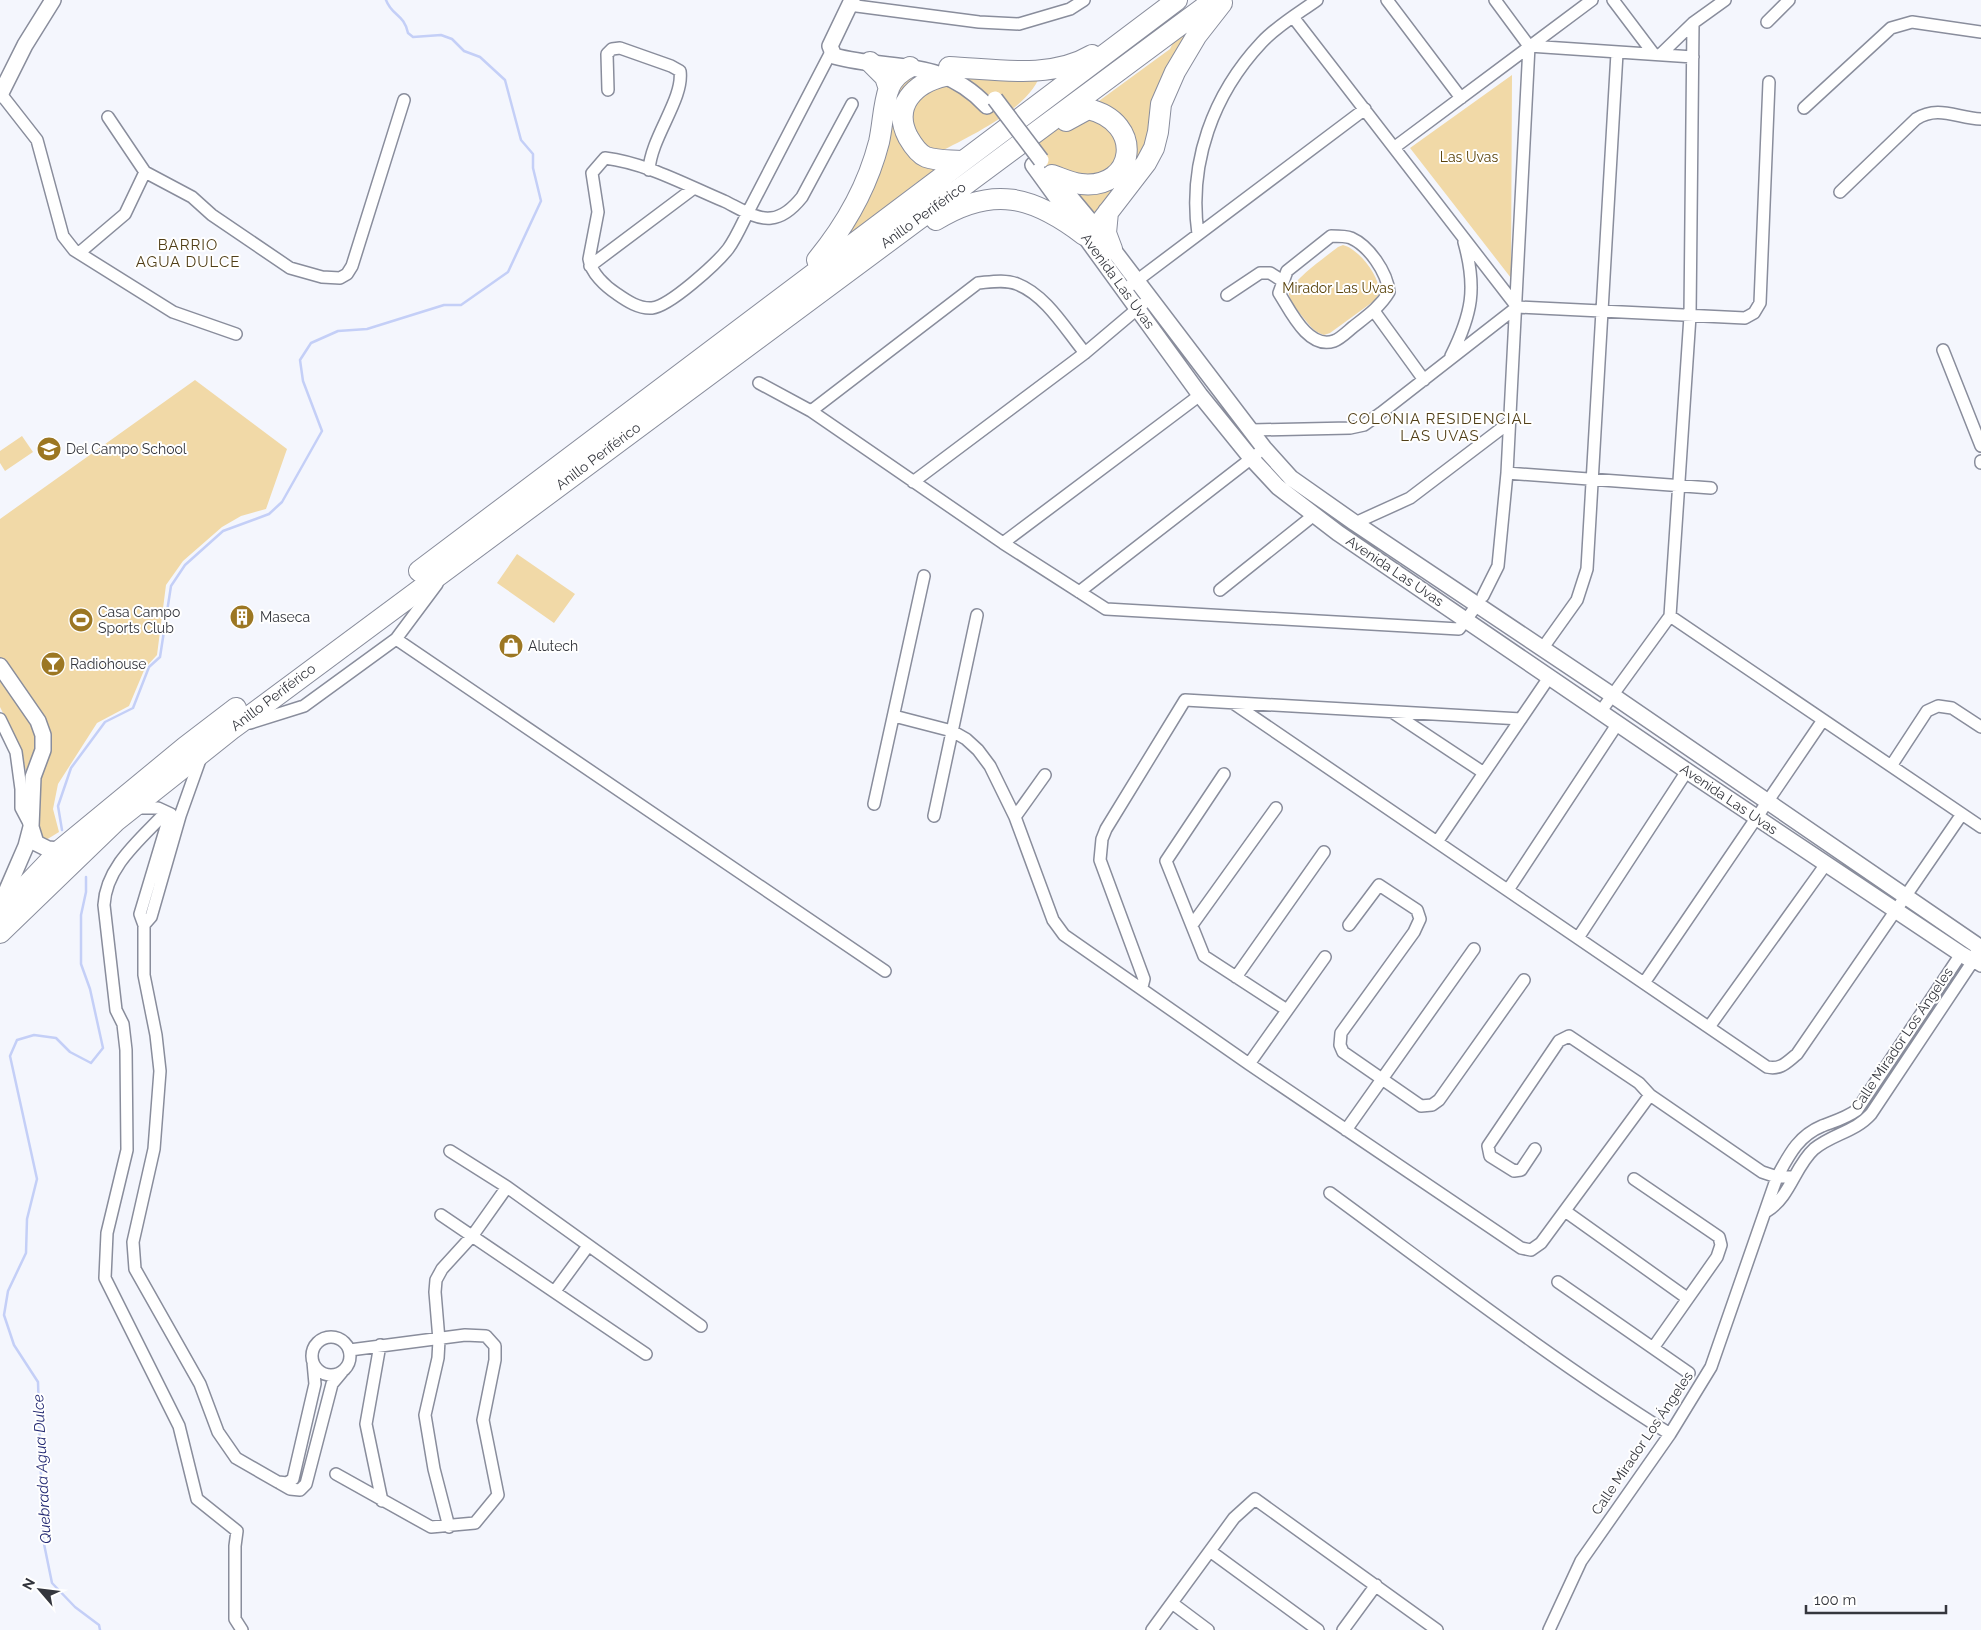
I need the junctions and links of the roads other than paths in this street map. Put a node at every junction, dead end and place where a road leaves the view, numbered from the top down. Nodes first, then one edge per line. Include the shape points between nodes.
1 (53, 0) edge
2 (1084, 0) edge
3 (1177, 0) edge
4 (1214, 0) edge
5 (1224, 0) edge
6 (1317, 0) edge
7 (1387, 0) edge
8 (1495, 0) edge
9 (1592, 0) edge
10 (1613, 0) edge
11 (1725, 0) edge
12 (1789, 0) edge
13 (851, 2) edge
14 (1293, 18) junction
15 (1767, 22) dead end
16 (1694, 23) junction
17 (1133, 32) junction
18 (1981, 32) edge
19 (1529, 46) junction
20 (831, 52) junction
21 (1617, 53) junction
22 (1657, 53) junction
23 (1693, 56) junction
24 (870, 62) junction
25 (910, 67) junction
26 (947, 72) junction
27 (1769, 82) dead end
28 (889, 89) junction
29 (608, 90) dead end
30 (1, 95) edge
31 (1461, 98) junction
32 (404, 100) dead end
33 (852, 104) dead end
34 (1365, 108) junction
35 (1804, 108) dead end
36 (108, 117) dead end
37 (1981, 119) edge
38 (1035, 134) junction
39 (1395, 147) junction
40 (961, 161) junction
41 (1041, 168) junction
42 (649, 170) junction
43 (145, 172) junction
44 (694, 188) junction
45 (1840, 192) dead end
46 (748, 212) junction
47 (1108, 212) junction
48 (1090, 232) junction
49 (1198, 234) junction
50 (1462, 235) junction
51 (1112, 249) junction
52 (79, 254) junction
53 (590, 266) junction
54 (845, 272) junction
55 (1282, 280) junction
56 (1130, 286) junction
57 (794, 287) junction
58 (1227, 295) dead end
59 (1150, 299) junction
60 (1517, 307) junction
61 (1138, 309) junction
62 (1374, 311) junction
63 (1602, 312) junction
64 (1690, 316) junction
65 (236, 334) dead end
66 (1942, 350) dead end
67 (1085, 353) junction
68 (1449, 360) junction
69 (1424, 380) junction
70 (759, 383) dead end
71 (1200, 395) junction
72 (811, 411) junction
73 (1510, 422) junction
74 (1252, 430) junction
75 (1981, 446) edge
76 (1264, 448) junction
77 (1251, 458) junction
78 (1507, 473) junction
79 (1592, 478) junction
80 (913, 482) junction
81 (1678, 485) junction
82 (1710, 488) dead end
83 (1314, 515) junction
84 (1355, 523) junction
85 (1003, 543) junction
86 (452, 564) junction
87 (924, 576) dead end
88 (1220, 590) dead end
89 (1079, 592) junction
90 (1480, 600) junction
91 (977, 615) dead end
92 (1670, 616) junction
93 (1467, 620) junction
94 (396, 639) junction
95 (1542, 648) junction
96 (0, 666) edge
97 (1550, 676) junction
98 (1612, 695) junction
99 (1233, 703) junction
100 (1391, 711) junction
101 (1601, 711) junction
102 (894, 716) junction
103 (0, 719) edge
104 (1521, 719) junction
105 (1823, 720) junction
106 (1618, 723) junction
107 (1981, 727) edge
108 (232, 728) junction
109 (952, 731) junction
110 (203, 751) junction
111 (1891, 766) junction
112 (1687, 771) junction
113 (1224, 774) dead end
114 (1484, 774) junction
115 (1046, 775) dead end
116 (1767, 802) junction
117 (874, 804) dead end
118 (132, 808) junction
119 (1276, 808) dead end
120 (172, 814) junction
121 (1962, 814) junction
122 (934, 816) dead end
123 (1015, 817) junction
124 (1757, 817) junction
125 (30, 827) junction
126 (1981, 827) edge
127 (1437, 842) junction
128 (60, 850) junction
129 (1324, 852) dead end
130 (1826, 864) junction
131 (1508, 890) junction
132 (1906, 896) junction
133 (0, 906) edge
134 (1897, 911) junction
135 (0, 912) edge
136 (1192, 925) junction
137 (1349, 925) dead end
138 (0, 933) edge
139 (1578, 938) junction
140 (1474, 949) dead end
141 (1975, 956) edge
142 (1325, 957) dead end
143 (885, 971) dead end
144 (1236, 977) junction
145 (1524, 980) dead end
146 (1644, 983) junction
147 (1142, 987) junction
148 (1287, 1010) junction
149 (1709, 1027) junction
150 (1249, 1064) junction
151 (1381, 1080) junction
152 (1650, 1095) junction
153 (1346, 1130) junction
154 (1535, 1149) dead end
155 (450, 1152) dead end
156 (1777, 1177) junction
157 (1794, 1177) junction
158 (1634, 1179) dead end
159 (507, 1187) junction
160 (1330, 1193) dead end
161 (1564, 1211) junction
162 (1767, 1211) junction
163 (441, 1215) dead end
164 (473, 1235) junction
165 (588, 1246) junction
166 (1558, 1282) dead end
167 (555, 1291) junction
168 (1687, 1298) junction
169 (701, 1326) dead end
170 (440, 1340) junction
171 (380, 1345) junction
172 (1652, 1348) junction
173 (350, 1350) junction
174 (646, 1354) dead end
175 (313, 1362) junction
176 (342, 1372) junction
177 (1689, 1373) dead end
178 (1670, 1434) junction
179 (336, 1474) dead end
180 (278, 1482) junction
181 (382, 1501) junction
182 (449, 1527) junction
183 (1210, 1551) junction
184 (1376, 1585) junction
185 (1172, 1604) junction
186 (242, 1630) edge
187 (1152, 1630) edge
188 (1208, 1630) edge
189 (1318, 1630) edge
190 (1343, 1630) edge
191 (1437, 1630) edge
192 (1548, 1630) edge

1 - 30 street via 25,45
2 - 13 street via 1070,9 1019,24 979,22
3 - 17 highway, Anillo Periférico
4 - 38 highway, Anillo Periférico
5 - 47 highway via 1197,35 1175,72 1161,104 1154,148 1146,164
6 - 14 street
7 - 31 street
8 - 19 street
9 - 19 street
10 - 22 street
11 - 16 street
12 - 15 street
13 - 20 street via 832,40
14 - 34 street
14 - 49 street via 1263,41 1236,73 1210,123 1197,176 1194,205
16 - 22 street
16 - 23 street
17 - 26 highway via 1080,62 1052,68
17 - 40 highway, Anillo Periférico
18 - 35 street via 1912,22 1891,28
19 - 21 street
19 - 31 street
19 - 60 street
20 - 24 street, Avenida Las Uvas via 840,58
20 - 46 street
21 - 22 street
21 - 63 street
22 - 23 street
23 - 64 street
24 - 25 street, Avenida Las Uvas
24 - 28 highway via 885,78
25 - 26 street, Avenida Las Uvas
25 - 28 highway via 893,79
26 - 40 highway via 918,87 908,98 902,112 903,127 912,144 925,156
26 - 41 street, Avenida Las Uvas, bridge via 969,76
27 - 64 street via 1760,303 1754,313 1745,318
28 - 57 highway via 877,147 857,200 836,238
29 - 42 street via 608,54 612,49 620,48 680,71 674,99 650,156
30 - 52 street via 37,140 63,236
31 - 39 street
32 - 43 street via 352,266 340,278 322,277 290,268 212,215 192,197
33 - 46 street via 794,207 769,218
34 - 39 street
34 - 49 street
36 - 43 street
37 - 45 street via 1926,113
38 - 41 highway via 1060,125 1088,109 1113,119 1124,134 1128,147 1127,160 1121,170 1096,183 1082,184
38 - 54 highway, Anillo Periférico
39 - 50 street
40 - 57 highway, Anillo Periférico
41 - 48 street, Avenida Las Uvas
42 - 44 street
42 - 53 street via 628,161 605,158 592,173 598,212
43 - 52 street via 125,214
44 - 46 street
44 - 53 street
46 - 53 street via 729,248 710,268 678,294 654,308 639,307 616,293 600,280
47 - 48 highway
47 - 51 highway via 1106,233
48 - 51 street, Avenida Las Uvas
48 - 54 highway via 1026,202 992,199 971,202
48 - 56 street, Avenida Las Uvas
49 - 56 street
50 - 60 street
50 - 68 street via 1470,264 1472,292 1465,328
51 - 56 street, Avenida Las Uvas
52 - 65 street via 173,312
54 - 86 highway, Anillo Periférico
55 - 58 street via 1270,273 1260,273
55 - 62 street via 1279,293 1304,330 1313,339 1324,343 1335,341
55 - 62 street via 1286,271 1332,236 1350,237 1362,245 1388,281 1389,292
56 - 59 street, Avenida Las Uvas
56 - 61 street, Avenida Las Uvas
57 - 128 highway, Anillo Periférico via 185,746
59 - 61 street
59 - 74 street, Avenida Las Uvas
60 - 63 street
60 - 68 street
60 - 73 street
61 - 67 street
61 - 71 street, Avenida Las Uvas
62 - 69 street
63 - 64 street
63 - 79 street
64 - 81 street
66 - 75 street
67 - 72 street via 1035,294 1016,284 978,283
67 - 80 street
68 - 69 street
69 - 74 street via 1364,425
70 - 72 street
71 - 77 street, Avenida Las Uvas
71 - 85 street
72 - 80 street
73 - 78 street
73 - 84 street via 1410,498
74 - 76 street, Avenida Las Uvas
76 - 77 street
76 - 84 street, Avenida Las Uvas via 1291,478
77 - 83 street, Avenida Las Uvas via 1278,487
77 - 89 street
78 - 79 street
78 - 90 street via 1498,566
79 - 81 street
79 - 95 street via 1587,569 1577,600
80 - 85 street
81 - 82 street
81 - 92 street
83 - 88 street
83 - 93 street, Avenida Las Uvas
84 - 90 street, Avenida Las Uvas
85 - 89 street
86 - 94 street
86 - 108 highway, Anillo Periférico
87 - 102 street
89 - 93 street via 1106,609 1459,629
90 - 93 street
90 - 95 street, Avenida Las Uvas
91 - 109 street
92 - 98 street
92 - 105 street
93 - 97 street, Avenida Las Uvas
94 - 108 street via 304,706
94 - 143 street
95 - 98 street, Avenida Las Uvas
96 - 125 street via 38,721 43,735 43,750 33,777
97 - 101 street, Avenida Las Uvas
97 - 104 street
98 - 101 street
98 - 116 street, Avenida Las Uvas
99 - 100 street
99 - 127 street
99 - 147 street via 1185,700 1102,839 1100,860 1144,979
100 - 104 street
100 - 114 street
101 - 106 street, Avenida Las Uvas
102 - 109 street
102 - 117 street
103 - 125 street via 16,752 21,808
104 - 114 street
105 - 111 street
105 - 116 street
106 - 112 street, Avenida Las Uvas
106 - 131 street
107 - 111 street via 1952,708 1938,706 1927,711
108 - 110 highway, Anillo Periférico
109 - 122 street
109 - 123 street via 966,739 986,761
110 - 118 highway, Anillo Periférico
110 - 120 street
111 - 121 street
112 - 124 street, Avenida Las Uvas
112 - 139 street
113 - 136 street via 1166,861
114 - 127 street
115 - 123 street
116 - 124 street
116 - 132 street, Avenida Las Uvas
118 - 120 street via 148,806
118 - 138 highway, Anillo Periférico via 56,876
119 - 136 street
120 - 180 street via 151,917 144,925 144,975 160,1070 154,1149 134,1242 135,1269 200,1384 223,1438 236,1458
120 - 186 street via 117,865 105,893 116,1010 123,1024 126,1050 128,1110 126,1150 107,1233 105,1278 179,1426 197,1498 237,1531 235,1619
121 - 126 street
121 - 132 street
123 - 147 street via 1053,920 1064,935
124 - 130 street, Avenida Las Uvas
124 - 146 street
125 - 128 street via 36,843
125 - 133 street via 20,862
127 - 131 street
128 - 135 highway, Anillo Periférico
129 - 144 street
130 - 134 street, Avenida Las Uvas
130 - 149 street
131 - 139 street
132 - 134 street
132 - 141 street, Avenida Las Uvas
134 - 141 street, Avenida Las Uvas
134 - 149 street via 1797,1054 1782,1067 1767,1067
136 - 144 street via 1204,956
137 - 151 street via 1379,885 1417,910 1420,919 1414,932 1341,1032 1343,1052
139 - 146 street
140 - 151 street
141 - 156 street, Calle Mirador Los Ángeles via 1857,1110 1847,1118 1804,1136 1791,1150
141 - 157 street, Calle Mirador Los Ángeles via 1871,1114 1851,1131 1813,1150
142 - 148 street
144 - 148 street
145 - 151 street via 1439,1100 1432,1105 1421,1106
146 - 149 street
147 - 150 street
148 - 150 street
150 - 153 street
151 - 153 street
152 - 154 street via 1639,1083 1569,1036 1559,1041 1488,1146 1490,1156 1514,1171 1521,1170
152 - 156 street via 1762,1172
152 - 161 street
153 - 161 street via 1521,1248 1531,1250 1541,1243
155 - 159 street
156 - 157 street
156 - 162 street, Calle Mirador Los Ángeles
157 - 162 street, Calle Mirador Los Ángeles via 1776,1206
158 - 168 street via 1719,1237 1721,1245 1717,1257
159 - 164 street
159 - 165 street
160 - 178 street via 1625,1407
161 - 168 street
162 - 178 street, Calle Mirador Los Ángeles via 1711,1367
163 - 164 street
164 - 167 street
164 - 170 street via 436,1280
165 - 167 street
165 - 169 street
166 - 172 street
167 - 174 street
168 - 172 street
170 - 171 street
170 - 182 street via 425,1415 434,1469
170 - 182 street via 465,1335 486,1336 495,1346 483,1420 498,1495 475,1523
171 - 173 street
171 - 181 street via 366,1424
172 - 177 street
173 - 175 street via 343,1340 326,1337 312,1350
173 - 176 street via 350,1362
175 - 176 street via 326,1375
175 - 180 street via 315,1384 293,1479 287,1483
176 - 180 street via 332,1384 306,1484 300,1490
178 - 192 street, Calle Mirador Los Ángeles via 1581,1561
179 - 181 street
181 - 182 street via 431,1527
183 - 184 street via 1234,1518 1255,1499
183 - 185 street
183 - 189 street
184 - 190 street
184 - 191 street
185 - 187 street
185 - 188 street

